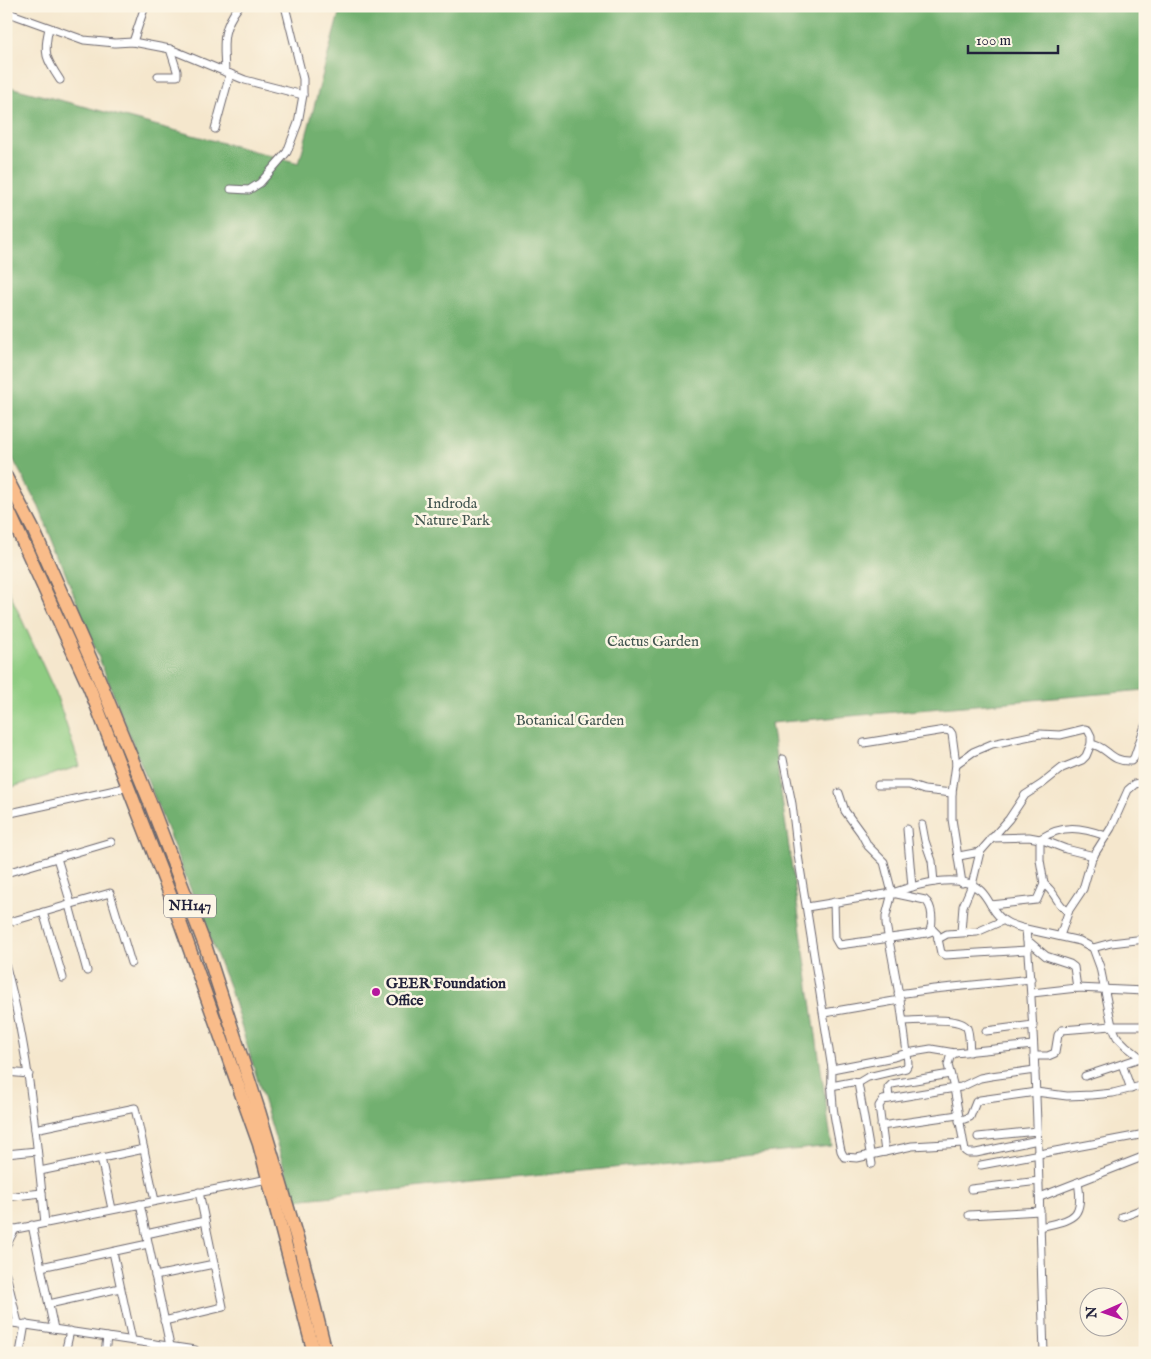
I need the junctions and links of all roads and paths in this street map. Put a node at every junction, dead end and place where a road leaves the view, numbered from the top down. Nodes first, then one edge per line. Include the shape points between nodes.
1 (145, 6) edge
2 (239, 6) edge
3 (285, 6) edge
4 (6, 12) edge
5 (49, 28) junction
6 (133, 42) junction
7 (170, 49) junction
8 (227, 73) junction
9 (158, 76) dead end
10 (60, 80) dead end
11 (303, 96) junction
12 (215, 129) dead end
13 (231, 189) dead end
14 (6, 477) edge
15 (6, 505) edge
16 (1145, 726) edge
17 (864, 743) dead end
18 (1091, 744) junction
19 (783, 759) dead end
20 (956, 764) junction
21 (1145, 782) edge
22 (878, 785) dead end
23 (129, 787) junction
24 (952, 793) junction
25 (839, 794) dead end
26 (6, 814) edge
27 (922, 825) dead end
28 (907, 829) dead end
29 (1106, 836) junction
30 (991, 838) junction
31 (1040, 839) junction
32 (111, 842) dead end
33 (980, 852) junction
34 (958, 856) junction
35 (1094, 856) junction
36 (57, 858) junction
37 (6, 873) edge
38 (934, 882) junction
39 (962, 882) junction
40 (1044, 884) junction
41 (972, 885) junction
42 (912, 886) junction
43 (892, 893) junction
44 (834, 902) junction
45 (70, 905) junction
46 (991, 905) junction
47 (807, 907) junction
48 (43, 912) junction
49 (1068, 912) junction
50 (1002, 921) junction
51 (6, 923) edge
52 (931, 928) junction
53 (1026, 929) junction
54 (961, 932) junction
55 (1060, 936) junction
56 (889, 938) junction
57 (938, 939) junction
58 (1145, 939) edge
59 (1027, 940) junction
60 (1093, 948) junction
61 (1028, 950) junction
62 (131, 963) dead end
63 (6, 967) edge
64 (87, 971) dead end
65 (63, 978) dead end
66 (1031, 979) junction
67 (1077, 988) junction
68 (1104, 988) junction
69 (1145, 991) edge
70 (1032, 993) junction
71 (899, 997) junction
72 (824, 1013) junction
73 (902, 1022) junction
74 (1033, 1025) junction
75 (1112, 1026) junction
76 (1145, 1026) edge
77 (986, 1031) dead end
78 (1033, 1045) junction
79 (970, 1052) junction
80 (907, 1053) junction
81 (955, 1053) junction
82 (1034, 1056) junction
83 (1142, 1060) edge
84 (1122, 1064) junction
85 (832, 1069) junction
86 (1035, 1070) junction
87 (6, 1072) edge
88 (29, 1074) junction
89 (950, 1074) junction
90 (1085, 1076) dead end
91 (858, 1083) junction
92 (1145, 1085) edge
93 (831, 1086) junction
94 (954, 1088) junction
95 (1131, 1089) junction
96 (1036, 1092) junction
97 (889, 1098) junction
98 (959, 1118) junction
99 (881, 1126) junction
100 (35, 1129) junction
101 (1037, 1131) junction
102 (1145, 1134) edge
103 (978, 1137) dead end
104 (1038, 1140) junction
105 (963, 1143) junction
106 (144, 1150) junction
107 (37, 1151) junction
108 (884, 1152) junction
109 (6, 1154) edge
110 (1038, 1155) junction
111 (870, 1156) junction
112 (1145, 1156) edge
113 (101, 1158) junction
114 (872, 1164) dead end
115 (981, 1165) dead end
116 (40, 1171) junction
117 (268, 1179) junction
118 (1039, 1181) junction
119 (1078, 1182) junction
120 (971, 1189) dead end
121 (199, 1192) junction
122 (42, 1193) junction
123 (6, 1197) edge
124 (1040, 1197) junction
125 (155, 1201) junction
126 (140, 1204) junction
127 (1145, 1208) edge
128 (112, 1209) junction
129 (1040, 1211) junction
130 (969, 1215) dead end
131 (1122, 1217) dead end
132 (205, 1221) junction
133 (45, 1223) junction
134 (32, 1226) junction
135 (1040, 1227) junction
136 (15, 1229) junction
137 (6, 1231) edge
138 (146, 1234) junction
139 (148, 1244) junction
140 (6, 1246) edge
141 (114, 1252) junction
142 (214, 1264) junction
143 (41, 1268) junction
144 (6, 1274) edge
145 (155, 1276) junction
146 (120, 1288) junction
147 (49, 1304) junction
148 (164, 1321) junction
149 (6, 1322) edge
150 (22, 1324) junction
151 (54, 1329) junction
152 (70, 1331) junction
153 (107, 1337) junction
154 (132, 1340) junction
155 (154, 1344) junction
156 (170, 1346) junction
157 (20, 1353) edge
158 (65, 1353) edge
159 (104, 1353) edge
160 (153, 1353) edge
161 (194, 1353) edge
162 (314, 1353) edge
163 (326, 1353) edge
164 (1044, 1353) edge

1 - 6 street
2 - 8 street via 225,30
3 - 11 street via 300,65
4 - 5 street
5 - 6 street via 84,40
5 - 10 street via 45,55
6 - 7 street
7 - 8 street
7 - 9 street via 177,76
8 - 11 street
8 - 12 street
11 - 13 street via 298,123 287,152 260,183 249,190
14 - 163 highway, NH147 via 34,531 95,669 206,948 301,1252
15 - 23 highway, NH147 via 90,689
16 - 18 street via 1131,761 1112,757 1102,747
17 - 20 street via 950,731
18 - 20 street via 1090,732 1085,729 1040,734 983,747
18 - 30 street via 1082,760 1062,768 1025,795
19 - 47 street
20 - 24 street
21 - 29 street via 1128,790
22 - 24 street via 909,785
23 - 26 street
23 - 117 highway, NH147 via 178,915 259,1144
24 - 34 street
25 - 43 street via 845,811 868,846 884,862
27 - 38 street
28 - 42 street
29 - 31 street via 1070,828 1051,832
29 - 35 street
30 - 31 street
30 - 33 street
31 - 35 street
31 - 40 street
32 - 36 street
33 - 34 street
33 - 41 street
34 - 39 street
35 - 49 street via 1083,889
36 - 37 street
36 - 45 street
38 - 39 street
38 - 42 street
39 - 41 street
40 - 46 street via 1037,900
40 - 49 street
41 - 46 street
41 - 54 street via 963,906
42 - 43 street
43 - 44 street
43 - 52 street via 929,903
43 - 56 street via 886,916
44 - 47 street
44 - 56 street via 835,938 839,946
45 - 48 street
45 - 62 street via 110,893
45 - 64 street
46 - 50 street
47 - 72 street
48 - 51 street
48 - 65 street
49 - 55 street
50 - 53 street
50 - 54 street via 977,932
52 - 56 street via 927,933
52 - 57 street
53 - 55 street
53 - 59 street
54 - 57 street
55 - 60 street
56 - 71 street
57 - 61 street via 941,953 945,955
58 - 60 street
59 - 61 street
59 - 67 street via 1046,956 1074,967
60 - 68 street
61 - 66 street
63 - 88 street
66 - 70 street
66 - 71 street via 934,988
67 - 68 street
67 - 70 street
68 - 69 street
68 - 75 street
70 - 74 street
71 - 72 street
71 - 73 street
72 - 85 street
73 - 79 street via 947,1020 962,1023 968,1034
73 - 80 street
74 - 77 street
74 - 78 street
75 - 76 street
75 - 82 street via 1062,1030 1055,1053
75 - 83 street
78 - 79 street
78 - 82 street
79 - 81 street
80 - 81 street via 931,1049
80 - 85 street
80 - 91 street via 906,1068 868,1077
81 - 89 street via 949,1060
82 - 86 street
83 - 84 street
84 - 90 street
84 - 95 street
85 - 93 street
86 - 94 street via 986,1077
86 - 96 street
87 - 88 street
88 - 100 street
89 - 94 street
89 - 97 street via 892,1084 888,1088
91 - 93 street
91 - 111 street
92 - 95 street
93 - 111 street via 844,1157
94 - 97 street
94 - 98 street
95 - 96 street via 1092,1096
96 - 98 street via 980,1100 970,1117
96 - 101 street
97 - 99 street via 880,1102
98 - 99 street
98 - 105 street
99 - 108 street
100 - 106 street via 134,1108
100 - 107 street
101 - 103 street
101 - 104 street
102 - 110 street
104 - 105 street via 976,1153 965,1151
104 - 110 street
105 - 108 street via 912,1146
106 - 113 street
106 - 125 street
107 - 109 street
107 - 116 street
108 - 111 street
110 - 115 street
110 - 118 street
111 - 114 street
112 - 119 street
113 - 116 street
113 - 128 street
116 - 122 street
117 - 121 street
117 - 162 highway, NH147
118 - 120 street
118 - 124 street
119 - 124 street
119 - 135 street via 1080,1202 1076,1215
121 - 125 street
121 - 132 street
122 - 123 street
122 - 133 street
124 - 129 street
125 - 126 street
126 - 128 street
126 - 138 street
127 - 131 street
128 - 133 street
129 - 130 street
129 - 135 street
132 - 138 street
132 - 142 street
133 - 134 street
134 - 136 street
134 - 143 street
135 - 164 street
136 - 137 street
136 - 140 street
138 - 139 street
139 - 141 street
139 - 145 street
141 - 143 street
141 - 146 street
142 - 145 street
142 - 148 street via 223,1307
143 - 147 street
144 - 150 street
145 - 148 street
146 - 147 street
146 - 154 street
147 - 151 street
148 - 156 street
149 - 150 street
150 - 151 street
150 - 157 street
151 - 152 street
152 - 153 street
152 - 158 street
153 - 154 street
153 - 159 street
154 - 155 street
155 - 156 street
155 - 160 street
156 - 161 street via 195,1350

